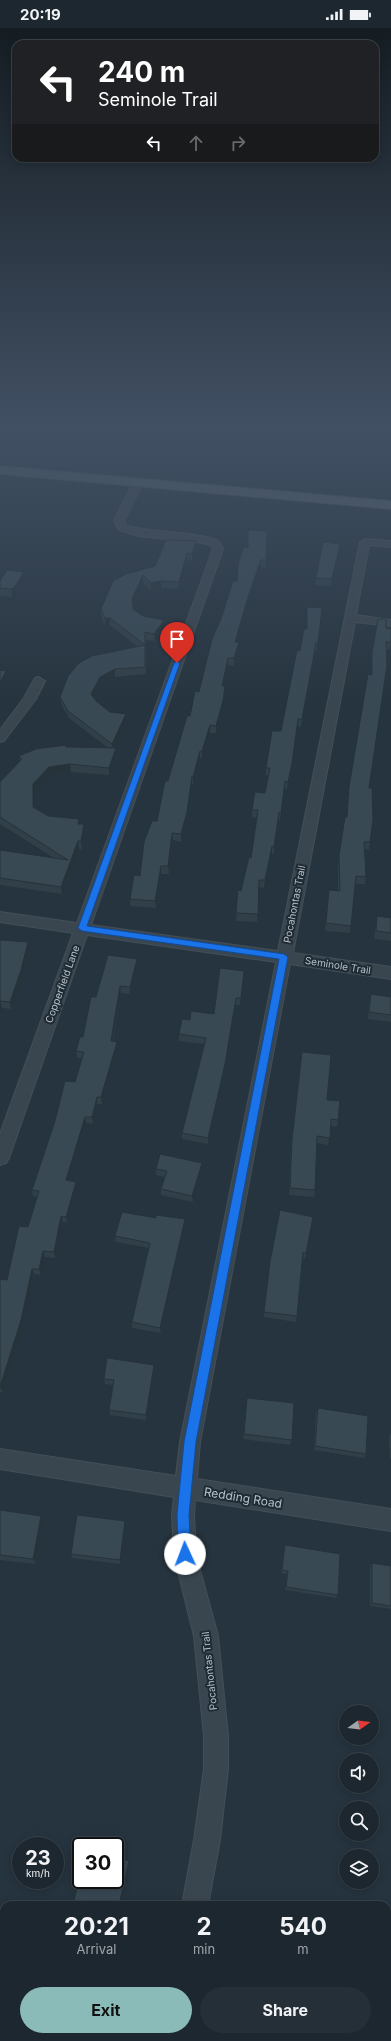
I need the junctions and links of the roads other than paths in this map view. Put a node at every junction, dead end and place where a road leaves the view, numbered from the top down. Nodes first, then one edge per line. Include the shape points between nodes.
1 (121, 519) edge
2 (391, 544) edge
3 (350, 618) junction
4 (391, 623) edge
5 (40, 681) dead end
6 (0, 738) edge
7 (0, 917) edge
8 (82, 928) junction
9 (284, 957) junction
10 (391, 973) edge
11 (0, 1158) edge
12 (0, 1459) edge
13 (186, 1488) junction
14 (391, 1520) edge
15 (196, 1901) edge

1 - 8 street, Copperfield Lane via 123,528 131,531 204,540 214,543 218,549
2 - 3 street, Pocahontas Trail via 364,542
3 - 4 street
3 - 9 street, Pocahontas Trail
5 - 6 street via 30,699
7 - 8 street, Seminole Trail
8 - 9 street, Seminole Trail
8 - 11 street, Copperfield Lane
9 - 10 street, Seminole Trail
9 - 13 street, Pocahontas Trail via 190,1442
12 - 13 street, Redding Road
13 - 14 street, Redding Road
13 - 15 street, Pocahontas Trail via 183,1515 185,1554 206,1636 216,1736 216,1769

